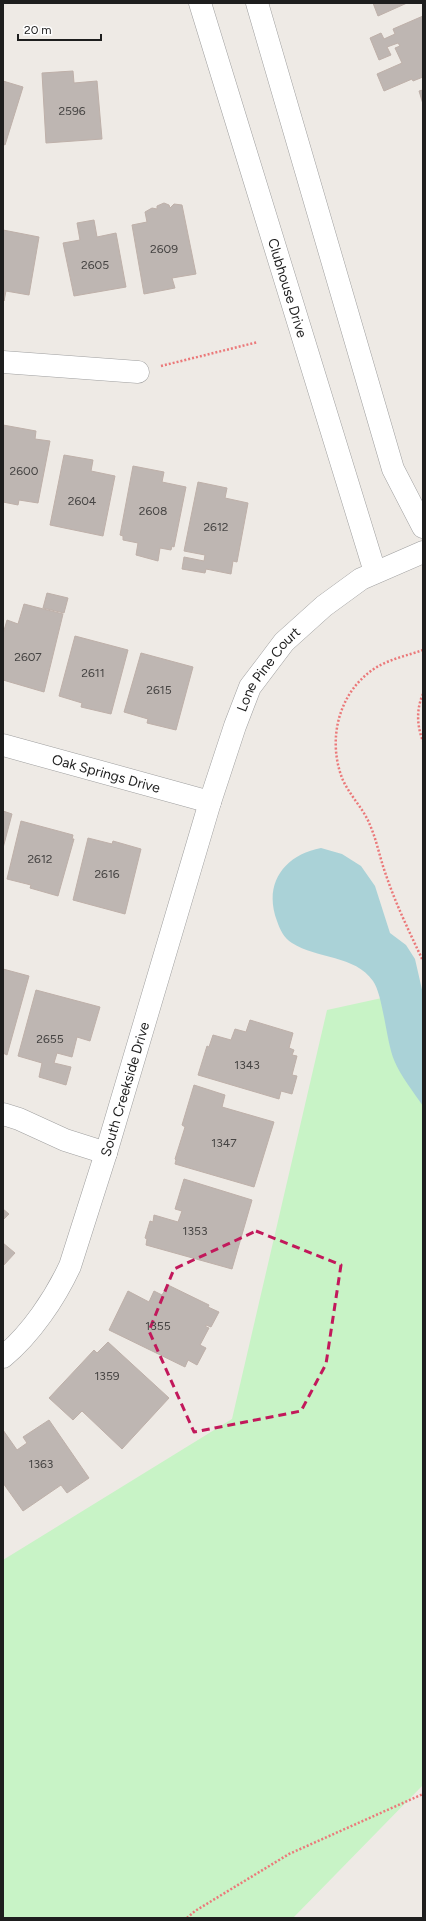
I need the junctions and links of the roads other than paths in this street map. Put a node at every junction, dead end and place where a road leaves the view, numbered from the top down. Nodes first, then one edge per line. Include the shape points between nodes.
1 (200, 3) edge
2 (257, 3) edge
3 (3, 362) edge
4 (138, 372) road end
5 (423, 527) edge
6 (423, 552) edge
7 (375, 572) junction
8 (3, 745) edge
9 (210, 802) junction
10 (3, 1114) edge
11 (106, 1153) junction
12 (3, 1357) edge

1 - 7 street, Clubhouse Drive
2 - 5 street via 393,469
3 - 4 street
6 - 7 street, Lone Pine Court
7 - 9 street, Lone Pine Court via 324,606 284,642 250,688
8 - 9 street, Oak Springs Drive
9 - 11 street, South Creekside Drive
10 - 11 street via 19,1118 65,1140
11 - 12 street, South Creekside Drive via 70,1266 62,1283 22,1338

